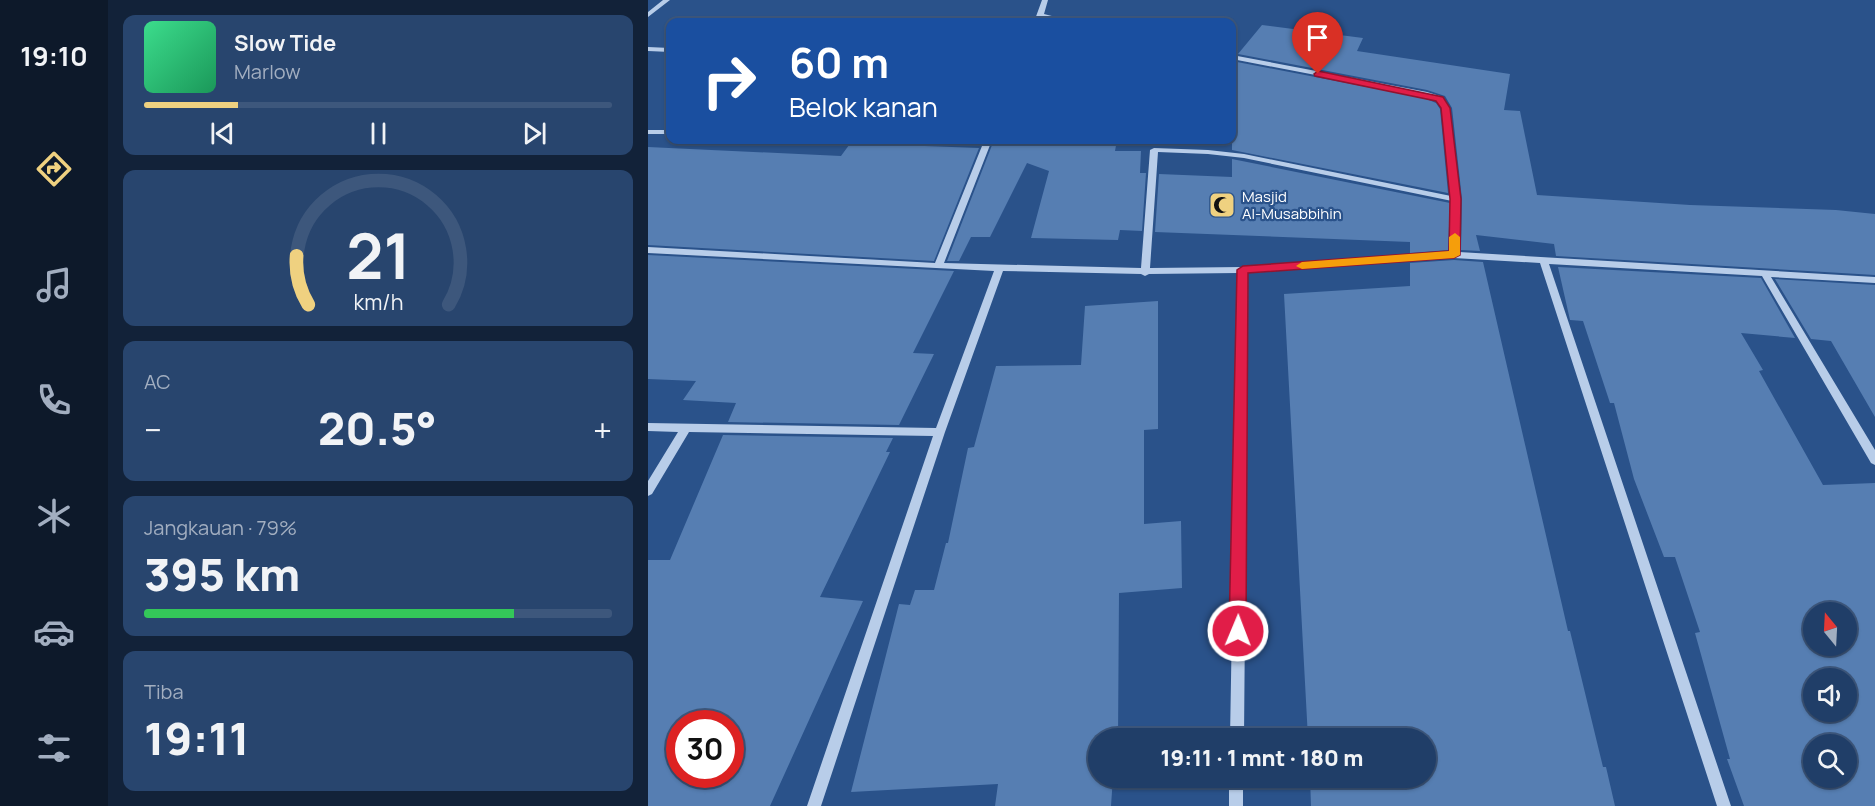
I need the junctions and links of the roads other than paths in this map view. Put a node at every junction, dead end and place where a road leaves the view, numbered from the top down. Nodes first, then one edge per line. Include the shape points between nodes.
1 (667, 0) edge
2 (1045, 0) edge
3 (648, 15) edge
4 (1040, 15) junction
5 (1039, 18) edge
6 (1054, 18) edge
7 (648, 49) edge
8 (666, 50) edge
9 (1236, 58) edge
10 (648, 132) edge
11 (666, 132) edge
12 (987, 144) edge
13 (1155, 144) edge
14 (1154, 150) junction
15 (1456, 199) junction
16 (648, 250) edge
17 (1454, 255) junction
18 (1543, 260) junction
19 (939, 264) junction
20 (1000, 268) junction
21 (1243, 270) junction
22 (1145, 273) junction
23 (1765, 274) junction
24 (1875, 280) edge
25 (648, 427) edge
26 (686, 428) junction
27 (940, 432) junction
28 (1875, 460) edge
29 (648, 491) edge
30 (1237, 728) edge
31 (1236, 788) edge
32 (814, 806) edge
33 (1236, 806) edge
34 (1724, 806) edge

1 - 3 street
2 - 4 street
4 - 5 street
4 - 6 street
7 - 8 street
9 - 15 street via 1440,99 1446,108
10 - 11 street
12 - 19 street
13 - 14 street
14 - 15 street via 1244,156
14 - 22 street
15 - 17 street
16 - 19 street
17 - 18 street
17 - 21 street
18 - 23 street
18 - 34 street
19 - 20 street
20 - 22 street
20 - 27 street
21 - 22 street
21 - 30 street
23 - 24 street
23 - 28 street
25 - 26 street
26 - 27 street
26 - 29 street
27 - 32 street
31 - 33 street

